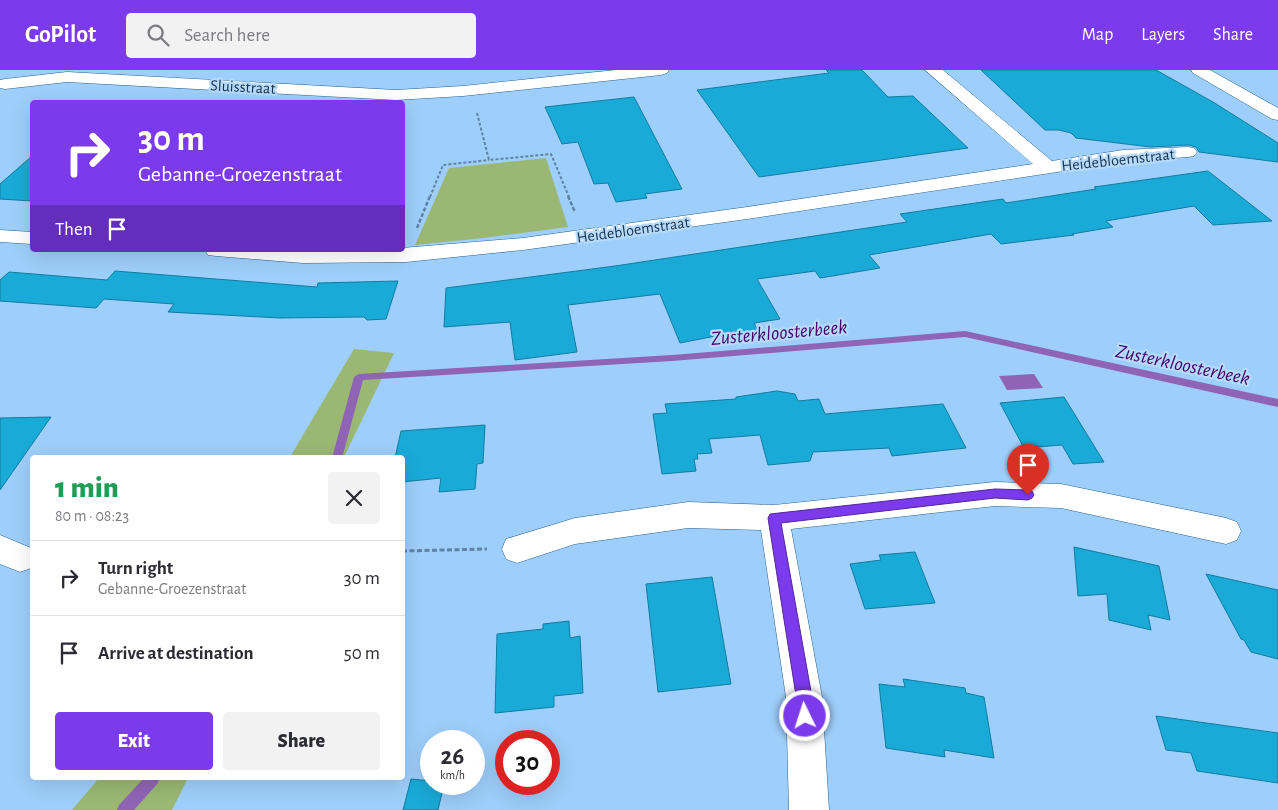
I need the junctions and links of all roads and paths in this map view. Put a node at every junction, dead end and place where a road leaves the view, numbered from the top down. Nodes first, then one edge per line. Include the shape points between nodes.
1 (244, 70) edge
2 (662, 70) edge
3 (933, 70) edge
4 (1201, 71) edge
5 (1228, 71) edge
6 (2, 85) edge
7 (231, 86) junction
8 (471, 90) junction
9 (1278, 115) edge
10 (1188, 152) dead end
11 (490, 160) junction
12 (1048, 167) junction
13 (0, 236) edge
14 (584, 236) junction
15 (30, 238) edge
16 (245, 252) edge
17 (406, 255) junction
18 (774, 518) junction
19 (1226, 531) dead end
20 (517, 548) joint
21 (405, 551) edge
22 (809, 810) edge

1 - 7 street
2 - 8 street, Sluisstraat
3 - 12 street, Heidebloemstraat
4 - 5 street
4 - 9 street
6 - 7 street, Sluisstraat via 67,77
7 - 8 street, Sluisstraat via 396,95
8 - 11 path
10 - 12 street, Heidebloemstraat via 1123,156
11 - 14 path via 551,154
11 - 17 path via 443,165
12 - 14 street, Heidebloemstraat
13 - 15 street
14 - 17 street, Heidebloemstraat
16 - 17 street, Heidebloemstraat via 303,256
18 - 19 street via 995,494 1061,496
18 - 20 street via 688,516 575,530
18 - 22 street via 804,697
20 - 21 path

